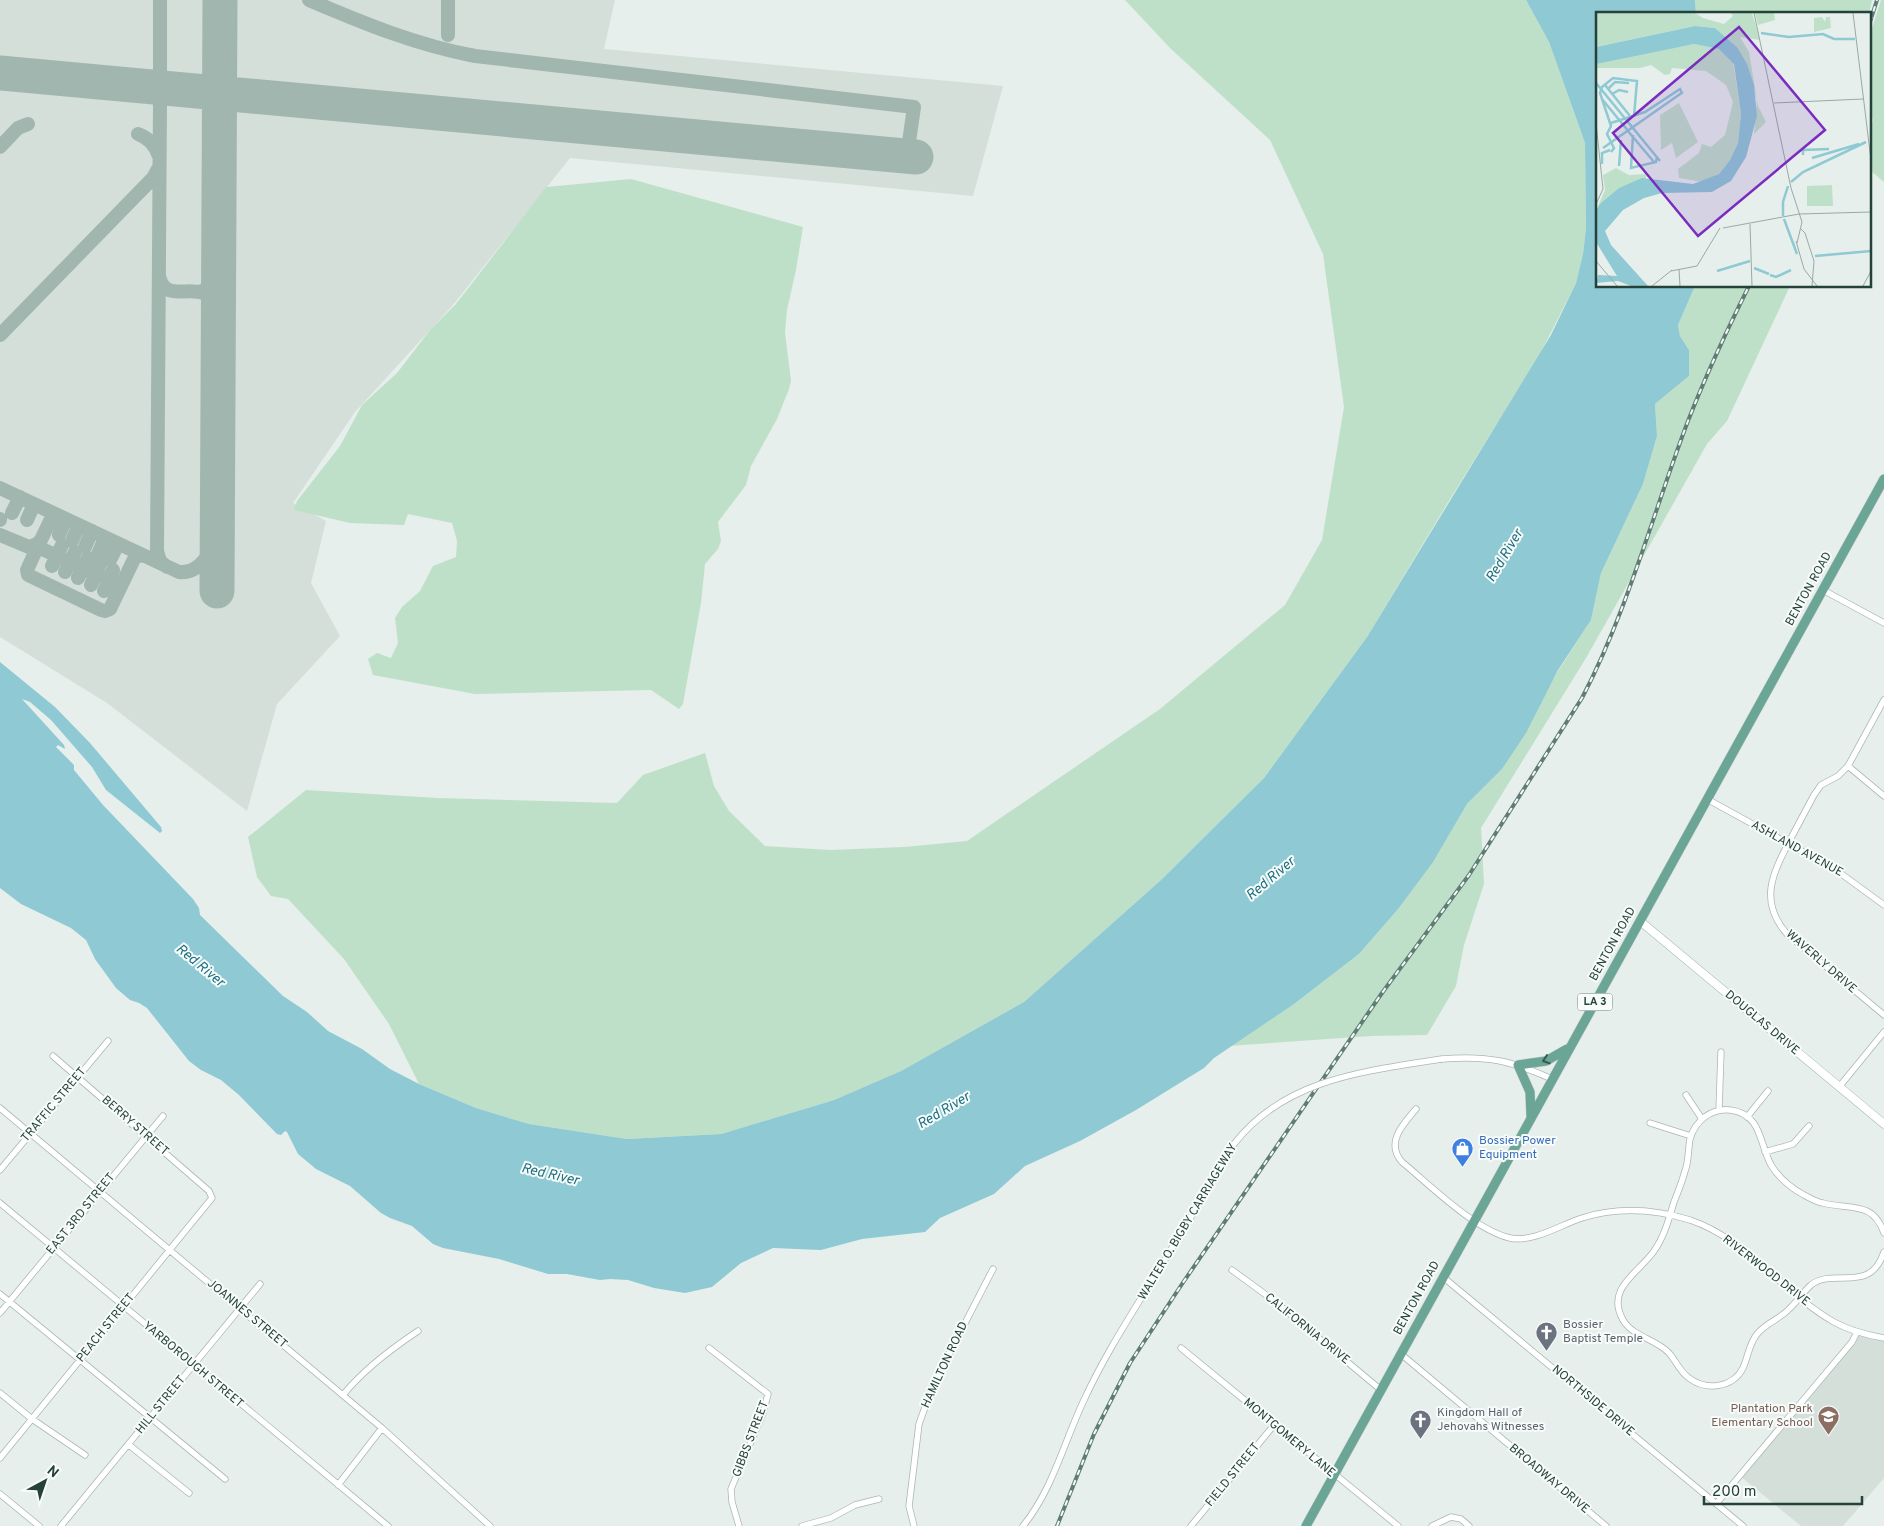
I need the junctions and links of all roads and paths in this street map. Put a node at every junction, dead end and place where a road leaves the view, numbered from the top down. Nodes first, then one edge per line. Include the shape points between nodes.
1 (1884, 478) edge
2 (1823, 590) junction
3 (1884, 623) edge
4 (1884, 700) edge
5 (1848, 766) junction
6 (1884, 796) edge
7 (1707, 799) junction
8 (1788, 844) junction
9 (1884, 905) edge
10 (1640, 921) junction
11 (1884, 1015) edge
12 (1884, 1032) edge
13 (108, 1041) dead end
14 (1570, 1047) junction
15 (1721, 1052) dead end
16 (53, 1056) dead end
17 (1518, 1065) junction
18 (78, 1077) junction
19 (1552, 1079) junction
20 (1839, 1087) junction
21 (1768, 1091) dead end
22 (1686, 1095) dead end
23 (0, 1108) edge
24 (1416, 1109) dead end
25 (1719, 1110) junction
26 (162, 1116) dead end
27 (1747, 1116) junction
28 (1531, 1118) junction
29 (1702, 1119) junction
30 (1650, 1123) dead end
31 (1884, 1124) edge
32 (1809, 1126) dead end
33 (31, 1133) junction
34 (146, 1136) junction
35 (1691, 1136) junction
36 (1765, 1152) junction
37 (0, 1170) edge
38 (100, 1191) junction
39 (212, 1198) joint
40 (0, 1203) edge
41 (1670, 1215) junction
42 (1474, 1221) junction
43 (1884, 1233) edge
44 (53, 1248) junction
45 (170, 1250) junction
46 (1884, 1252) edge
47 (992, 1269) dead end
48 (1232, 1270) dead end
49 (1443, 1277) junction
50 (260, 1284) dead end
51 (0, 1294) edge
52 (1800, 1298) junction
53 (10, 1301) junction
54 (123, 1307) junction
55 (239, 1308) junction
56 (0, 1313) edge
57 (418, 1331) dead end
58 (1857, 1332) junction
59 (1884, 1338) edge
60 (709, 1348) dead end
61 (1181, 1348) dead end
62 (1401, 1354) junction
63 (80, 1360) junction
64 (194, 1365) junction
65 (1381, 1390) junction
66 (0, 1393) edge
67 (343, 1395) junction
68 (151, 1418) junction
69 (32, 1419) junction
70 (1274, 1425) junction
71 (382, 1428) junction
72 (129, 1445) junction
73 (85, 1455) dead end
74 (0, 1458) edge
75 (1334, 1475) junction
76 (225, 1479) dead end
77 (338, 1485) junction
78 (189, 1493) dead end
79 (0, 1494) edge
80 (879, 1499) dead end
81 (1716, 1504) junction
82 (39, 1526) edge
83 (61, 1526) edge
84 (388, 1526) edge
85 (490, 1526) edge
86 (739, 1526) edge
87 (802, 1526) edge
88 (914, 1526) edge
89 (1023, 1526) edge
90 (1191, 1526) edge
91 (1306, 1526) edge
92 (1398, 1526) edge
93 (1432, 1526) edge
94 (1469, 1526) edge
95 (1606, 1526) edge
96 (1743, 1526) edge

1 - 2 main road, BENTON ROAD / LA 3
2 - 3 street
2 - 7 main road, BENTON ROAD / LA 3
4 - 5 street
5 - 6 street
5 - 8 street, WAVERLY DRIVE via 1817,790
7 - 8 street, ASHLAND AVENUE
7 - 10 main road, BENTON ROAD / LA 3
8 - 9 street, ASHLAND AVENUE via 1846,877
8 - 11 street, WAVERLY DRIVE via 1776,866 1771,887 1772,902 1780,923 1796,942
10 - 14 main road, BENTON ROAD / LA 3
10 - 20 street, DOUGLAS DRIVE
12 - 20 street
13 - 18 street, TRAFFIC STREET
14 -> 17 main road via 1546,1061
14 - 19 main road, BENTON ROAD / LA 3
15 - 25 street
16 - 18 street, BERRY STREET
17 - 19 street, WALTER O. BIGBY CARRIAGEWAY
17 - 28 main road via 1530,1092
17 - 89 street, WALTER O. BIGBY CARRIAGEWAY, bridge via 1483,1057 1442,1059 1367,1071 1302,1091 1271,1110 1246,1131 1227,1154 1101,1367 1043,1497
18 - 33 street, TRAFFIC STREET
18 - 34 street, BERRY STREET
19 - 28 main road, BENTON ROAD / LA 3
20 - 31 street, DOUGLAS DRIVE
21 - 27 street
22 - 29 street
23 - 33 street, JOANNES STREET
24 - 42 street, RIVERWOOD DRIVE via 1398,1133 1397,1156
25 - 27 street via 1736,1111
25 - 29 street
26 - 34 street, EAST 3RD STREET
27 - 36 street via 1760,1132
28 - 42 main road, BENTON ROAD / LA 3
29 - 35 street
30 - 35 street
32 - 36 street via 1794,1144
33 - 37 street, TRAFFIC STREET
33 - 38 street, JOANNES STREET
34 - 38 street, EAST 3RD STREET
34 - 39 street, BERRY STREET via 210,1191
35 - 41 street via 1686,1170
36 - 43 street via 1780,1176 1799,1192 1823,1203 1854,1206 1867,1211 1876,1218
38 - 44 street, EAST 3RD STREET
38 - 45 street, JOANNES STREET
39 - 45 street, PEACH STREET
40 - 44 street, YARBOROUGH STREET
41 - 42 street, RIVERWOOD DRIVE via 1634,1210 1610,1212 1521,1239 1496,1234
41 - 52 street, RIVERWOOD DRIVE via 1701,1224 1724,1236
41 - 52 street via 1652,1254 1624,1283 1619,1306 1622,1318 1630,1328 1664,1348 1690,1380 1710,1386 1733,1379 1743,1366 1757,1334
42 - 49 main road, BENTON ROAD / LA 3
44 - 53 street, EAST 3RD STREET
44 - 54 street, YARBOROUGH STREET
45 - 54 street, PEACH STREET
45 - 55 street, JOANNES STREET
46 - 52 street via 1877,1266 1868,1274 1857,1278 1821,1280 1810,1286
47 - 88 street, HAMILTON ROAD via 932,1385 919,1424 908,1506
48 - 65 street, CALIFORNIA DRIVE
49 - 62 main road, BENTON ROAD / LA 3
49 - 81 street, NORTHSIDE DRIVE
50 - 55 street, HILL STREET
51 - 53 street
52 - 58 street, RIVERWOOD DRIVE via 1836,1323
53 - 56 street, EAST 3RD STREET
53 - 63 street
54 - 63 street, PEACH STREET
54 - 64 street, YARBOROUGH STREET
55 - 64 street, HILL STREET
55 - 67 street, JOANNES STREET
57 - 67 street via 378,1360
58 - 59 street, RIVERWOOD DRIVE
58 - 81 street
60 - 86 street, GIBBS STREET via 768,1394 731,1489
61 - 70 street, MONTGOMERY LANE
62 - 65 main road, BENTON ROAD / LA 3
62 - 95 street, BROADWAY DRIVE
63 - 68 street
63 - 69 street, PEACH STREET
64 - 68 street, HILL STREET
64 - 77 street, YARBOROUGH STREET
65 - 75 main road, BENTON ROAD / LA 3
66 - 69 street
67 - 71 street, JOANNES STREET
68 - 72 street, HILL STREET
68 - 76 street
69 - 73 street
69 - 74 street, PEACH STREET
70 - 75 street, MONTGOMERY LANE
70 - 90 street, FIELD STREET
71 - 77 street
71 - 85 street, JOANNES STREET
72 - 78 street
72 - 83 street, HILL STREET
75 - 91 main road, BENTON ROAD / LA 3
75 - 92 street, MONTGOMERY LANE
77 - 84 street, YARBOROUGH STREET
79 - 82 street
80 - 87 street
81 - 96 street, NORTHSIDE DRIVE
93 - 94 street via 1451,1516

